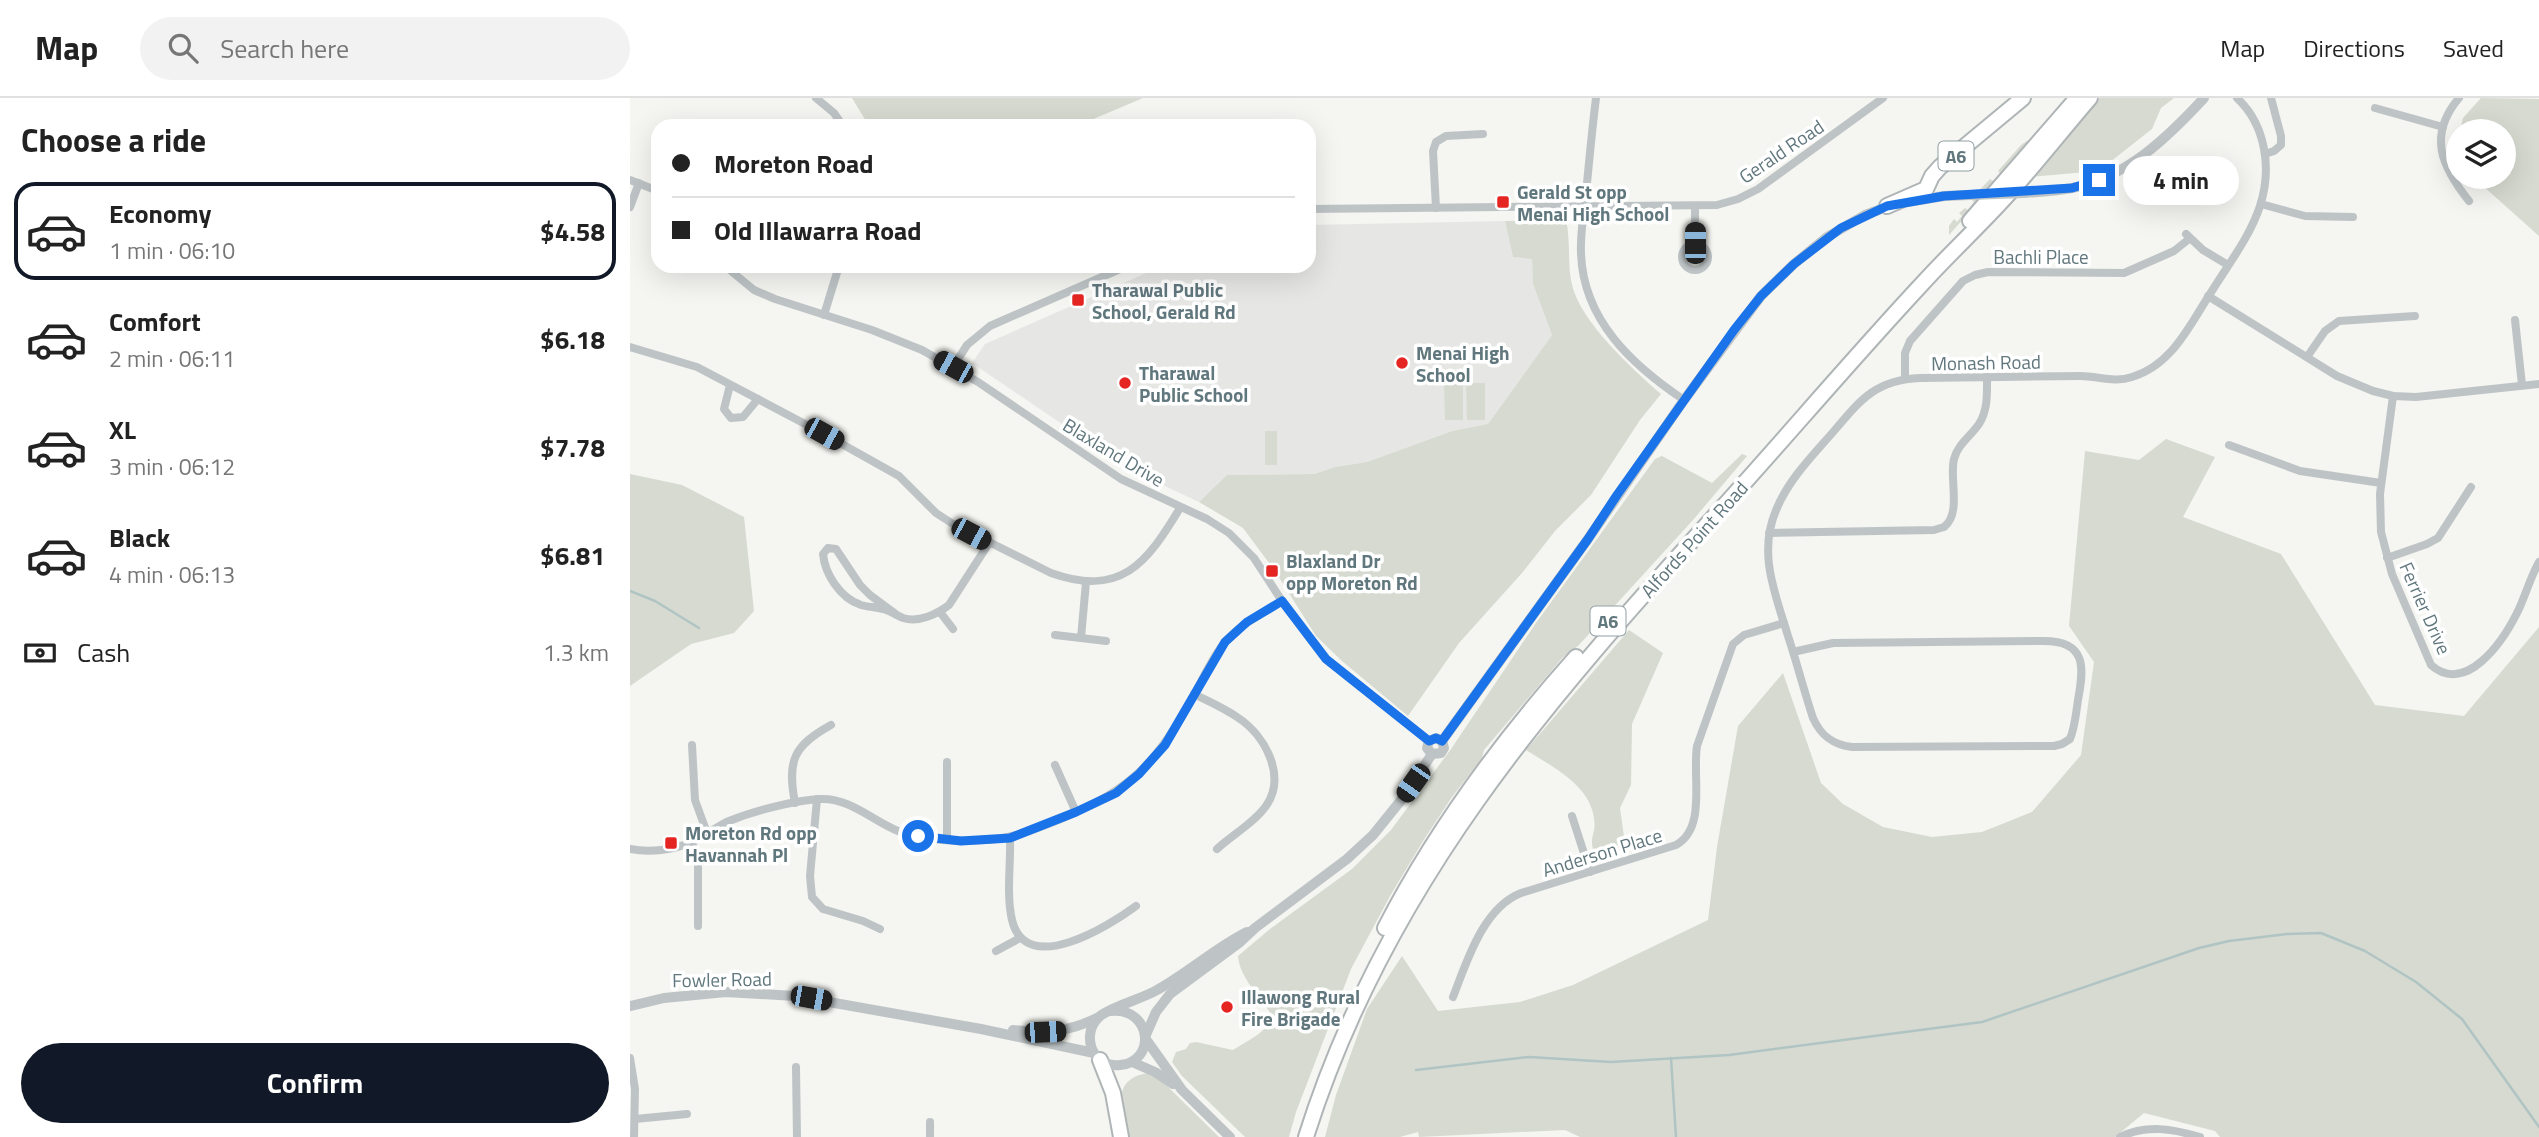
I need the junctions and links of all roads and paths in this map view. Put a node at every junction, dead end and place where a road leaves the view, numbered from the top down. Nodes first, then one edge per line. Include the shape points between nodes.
1 (816, 98) edge
2 (1596, 98) edge
3 (1883, 98) edge
4 (2024, 98) edge
5 (2077, 98) edge
6 (2090, 98) edge
7 (2204, 98) edge
8 (2237, 98) edge
9 (2271, 98) edge
10 (2459, 98) edge
11 (2375, 108) dead end
12 (838, 119) edge
13 (2442, 127) junction
14 (1483, 134) dead end
15 (2265, 154) junction
16 (634, 181) edge
17 (651, 188) edge
18 (2469, 201) dead end
19 (2261, 204) junction
20 (1695, 206) junction
21 (1887, 206) junction
22 (630, 207) edge
23 (1585, 207) junction
24 (1436, 208) junction
25 (1316, 209) edge
26 (2353, 217) dead end
27 (1695, 243) dead end
28 (2228, 265) junction
29 (733, 273) edge
30 (837, 273) edge
31 (1111, 273) edge
32 (2208, 296) junction
33 (824, 314) junction
34 (2415, 316) dead end
35 (2515, 320) dead end
36 (630, 347) edge
37 (2306, 357) junction
38 (953, 367) junction
39 (1987, 377) junction
40 (1905, 379) junction
41 (2539, 384) edge
42 (730, 385) junction
43 (2522, 385) junction
44 (2393, 396) junction
45 (758, 399) junction
46 (1684, 400) junction
47 (2229, 444) dead end
48 (2381, 483) junction
49 (2471, 487) dead end
50 (1180, 508) junction
51 (1769, 533) junction
52 (989, 544) junction
53 (2387, 558) junction
54 (2539, 562) edge
55 (1086, 582) junction
56 (1282, 601) junction
57 (940, 612) junction
58 (897, 615) junction
59 (1784, 623) junction
60 (953, 629) dead end
61 (1055, 635) dead end
62 (1081, 638) junction
63 (1105, 641) dead end
64 (1793, 652) junction
65 (1194, 694) junction
66 (831, 726) dead end
67 (1429, 741) junction
68 (1442, 741) junction
69 (692, 745) dead end
70 (1432, 754) junction
71 (947, 762) dead end
72 (1055, 765) dead end
73 (817, 799) junction
74 (795, 803) junction
75 (1076, 812) junction
76 (1572, 816) dead end
77 (707, 833) junction
78 (1010, 838) junction
79 (947, 840) junction
80 (692, 842) junction
81 (630, 849) edge
82 (1217, 849) dead end
83 (1590, 872) junction
84 (1136, 906) dead end
85 (698, 926) dead end
86 (1255, 928) junction
87 (880, 929) dead end
88 (1020, 938) junction
89 (996, 951) dead end
90 (1453, 997) dead end
91 (630, 1006) edge
92 (1111, 1011) junction
93 (630, 1012) edge
94 (1098, 1018) junction
95 (981, 1029) junction
96 (1145, 1038) junction
97 (1097, 1057) junction
98 (630, 1058) edge
99 (1132, 1062) junction
100 (796, 1067) dead end
101 (1182, 1090) junction
102 (687, 1114) dead end
103 (635, 1119) junction
104 (930, 1122) dead end
105 (634, 1137) edge
106 (797, 1137) edge
107 (930, 1137) edge
108 (1121, 1137) edge
109 (1230, 1137) edge
110 (1297, 1137) edge
111 (1306, 1137) edge
112 (2120, 1137) edge
113 (2200, 1137) edge

1 - 12 street
2 - 23 street
3 - 20 street, Gerald Road via 1758,189 1717,205
4 - 21 highway, A6 via 1933,174 1926,189
5 - 110 highway, Alfords Point Road / A6 via 1500,746 1408,883 1341,1018
6 - 111 highway, Alfords Point Road / A6 via 2013,190 1924,281 1581,665 1481,793 1417,890 1381,955 1340,1045
7 - 21 street, bridge via 2158,143 2114,173 2072,188 1944,196
8 - 15 street, Monash Road via 2255,119
9 - 15 street, Monash Road via 2281,145
10 - 13 street
11 - 13 street
13 - 18 street via 2446,169
14 - 24 street via 1446,136 1436,142
15 - 19 street, Monash Road
16 - 17 street
16 - 22 street
19 - 26 street via 2305,216
19 - 28 street, Monash Road
20 - 23 street, Gerald Road
20 - 27 street
21 - 46 street via 1841,228 1794,264 1761,296
23 - 24 street, Gerald Road
23 - 46 street via 1582,264 1600,320 1629,357
24 - 25 street, Gerald Road
28 - 32 street, Monash Road
28 - 40 street, Bachli Place via 2188,237 2174,251 2124,273 1988,272 1969,277 1907,346
29 - 33 street, Blaxland Drive via 754,290
30 - 33 street
31 - 38 street via 990,326 967,345
32 - 37 street
32 - 39 street, Monash Road via 2170,354 2132,377
33 - 38 street, Blaxland Drive via 897,340
34 - 37 street via 2339,321 2325,331
35 - 43 street
36 - 42 street via 697,367
37 - 44 street via 2354,385
38 - 50 street, Blaxland Drive via 1092,461
39 - 40 street, Monash Road
39 - 51 street via 1984,414 1955,456 1949,524 1940,529
40 - 51 street, Monash Road via 1875,388 1837,427 1787,489
41 - 43 street
42 - 45 street
42 - 45 street via 724,409 731,418 743,417
43 - 44 street
44 - 48 street, Ferrier Drive
45 - 52 street via 899,476 936,513
46 - 68 street
47 - 48 street via 2300,471
48 - 53 street, Ferrier Drive via 2380,524
49 - 53 street via 2438,538
50 - 55 street via 1144,561 1126,573
50 - 56 street, Blaxland Drive via 1207,519 1248,549
51 - 59 street, Monash Road via 1768,569
52 - 55 street via 1051,573
52 - 57 street
53 - 54 street, Ferrier Drive via 2427,659 2441,671 2457,675 2476,666 2503,636
55 - 62 street
56 - 65 street via 1232,634
56 - 67 street, Blaxland Drive via 1326,659
57 - 58 street via 925,618
57 - 60 street
58 - 58 street via 847,597 824,564 828,548 836,549 860,585
59 - 64 street, Monash Road
59 - 83 street, Anderson Place via 1744,635 1731,649 1697,746 1695,818 1686,838
61 - 62 street
62 - 63 street
64 - 64 street, Monash Road via 1819,730 1833,742 1852,747 2062,744 2071,735 2083,674 2076,652 2058,641 1833,643
65 - 75 street via 1171,736 1145,768 1116,793
65 - 82 street via 1248,726 1268,754 1274,772 1273,793 1265,807
66 - 74 street via 806,741 793,758
67 - 68 street
67 - 70 street via 1427,748
68 - 70 street via 1443,751
69 - 77 street via 695,800
70 - 86 street via 1373,835
71 - 79 street
72 - 75 street
73 - 74 street
73 - 79 street via 846,803 906,834
73 - 87 street via 812,897 822,909
74 - 77 street via 731,820
75 - 78 street
76 - 83 street
77 - 80 street
78 - 79 street
78 - 88 street via 1011,910
80 - 81 street via 664,849
80 - 85 street via 698,863
83 - 90 street, Anderson Place via 1521,893 1499,906 1482,930
84 - 88 street via 1057,947 1045,948
86 - 92 street via 1168,984
86 - 96 street via 1170,994
88 - 89 street
91 - 93 street
91 - 95 street, Fowler Road via 681,996 759,993
92 - 94 street
92 - 96 street via 1125,1011 1137,1018
94 - 95 street, Fowler Road via 1060,1032
94 - 97 street via 1090,1035
95 - 97 street, Fowler Road
96 - 99 street via 1144,1048
96 - 101 street
97 - 99 street via 1116,1066
97 - 108 highway via 1113,1093
98 - 103 street
99 - 101 street
100 - 106 street
101 - 109 street
102 - 103 street
103 - 105 street
104 - 107 street
112 - 113 street via 2154,1128

